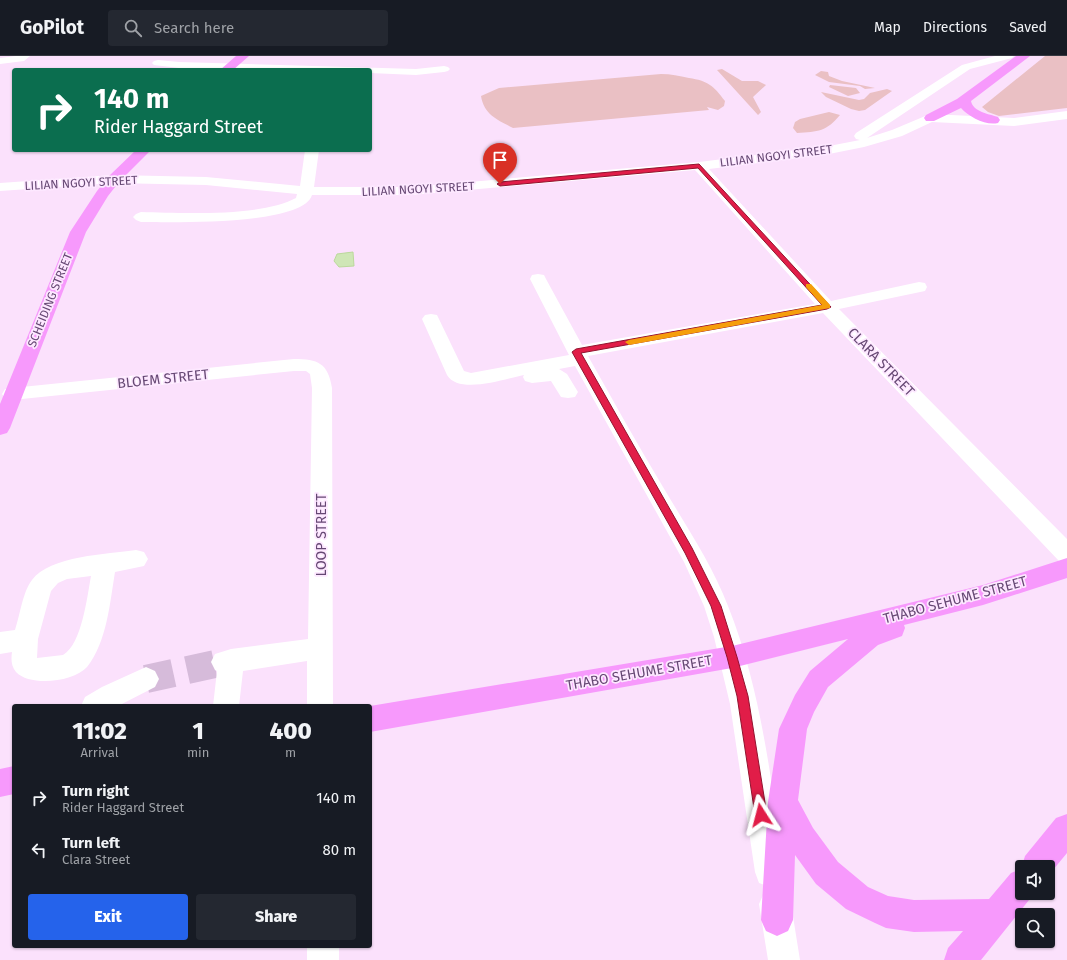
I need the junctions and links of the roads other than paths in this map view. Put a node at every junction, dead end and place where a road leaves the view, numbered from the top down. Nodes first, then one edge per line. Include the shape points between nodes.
1 (24, 56) edge
2 (243, 56) edge
3 (258, 56) edge
4 (1008, 56) edge
5 (1024, 56) edge
6 (0, 61) edge
7 (158, 63) edge
8 (284, 67) junction
9 (229, 68) edge
10 (300, 68) edge
11 (444, 69) dead end
12 (372, 70) edge
13 (966, 99) junction
14 (1067, 115) edge
15 (930, 118) junction
16 (994, 120) junction
17 (843, 147) junction
18 (142, 152) edge
19 (312, 152) edge
20 (699, 166) junction
21 (114, 179) junction
22 (0, 187) edge
23 (306, 190) junction
24 (141, 217) dead end
25 (538, 279) dead end
26 (919, 287) dead end
27 (827, 307) junction
28 (431, 319) dead end
29 (581, 361) junction
30 (313, 366) joint
31 (476, 388) dead end
32 (12, 394) junction
33 (0, 428) edge
34 (1067, 554) edge
35 (136, 559) dead end
36 (105, 564) junction
37 (1067, 568) edge
38 (983, 595) junction
39 (25, 639) junction
40 (0, 643) edge
41 (320, 648) junction
42 (732, 657) junction
43 (146, 679) tunnel mouth
44 (97, 704) edge
45 (226, 704) edge
46 (320, 704) edge
47 (372, 718) edge
48 (12, 780) edge
49 (0, 783) edge
50 (783, 802) junction
51 (1067, 829) edge
52 (1042, 860) edge
53 (1015, 893) edge
54 (997, 915) junction
55 (777, 920) junction
56 (323, 948) edge
57 (323, 960) edge
58 (784, 960) edge
59 (960, 960) edge

1 - 6 street via 20,59
2 - 9 main road
3 - 8 street
4 - 17 street via 966,67 876,128
5 - 13 main road
7 - 9 street
8 - 9 street
8 - 10 street
11 - 12 street via 416,72
13 - 15 main road
13 - 16 main road via 966,106 973,113
14 - 16 street via 1014,122
15 - 16 street
15 - 17 street, LILIAN NGOYI STREET via 896,133
17 - 20 street, LILIAN NGOYI STREET
18 - 21 main road, SCHEIDING STREET
19 - 23 street
20 - 23 street, LILIAN NGOYI STREET via 411,191
20 - 27 street, CLARA STREET
21 - 22 street, LILIAN NGOYI STREET
21 - 23 street, LILIAN NGOYI STREET via 206,181
21 - 32 main road, SCHEIDING STREET via 78,232
23 - 24 street via 299,204 272,211 206,217
25 - 29 street
26 - 27 street
27 - 29 street
27 - 34 street, CLARA STREET
28 - 29 street via 456,376 462,379
29 - 31 street via 564,385 557,375 551,374
29 - 42 street via 689,551 716,606
30 - 32 street, BLOEM STREET via 294,365
30 - 41 street, LOOP STREET via 321,376 322,388
32 - 33 main road, SCHEIDING STREET
35 - 36 street
36 - 39 street via 65,570 50,576 40,587
36 - 39 street via 90,635 84,651 76,661 64,667 42,671 29,668 24,663
37 - 38 main road, THABO SEHUME STREET
38 - 42 main road, THABO SEHUME STREET
38 - 50 main road via 869,637 819,678 793,729
39 - 40 street
41 - 45 street via 228,661
41 - 46 street, LOOP STREET
42 - 47 main road, THABO SEHUME STREET
42 - 55 street via 742,696
43 - 44 street
48 - 49 main road
50 - 54 main road via 802,839 827,873 857,898 886,912 914,916
50 - 55 main road
51 - 52 main road
53 - 54 main road
54 - 59 main road
55 - 58 street
56 - 57 street

